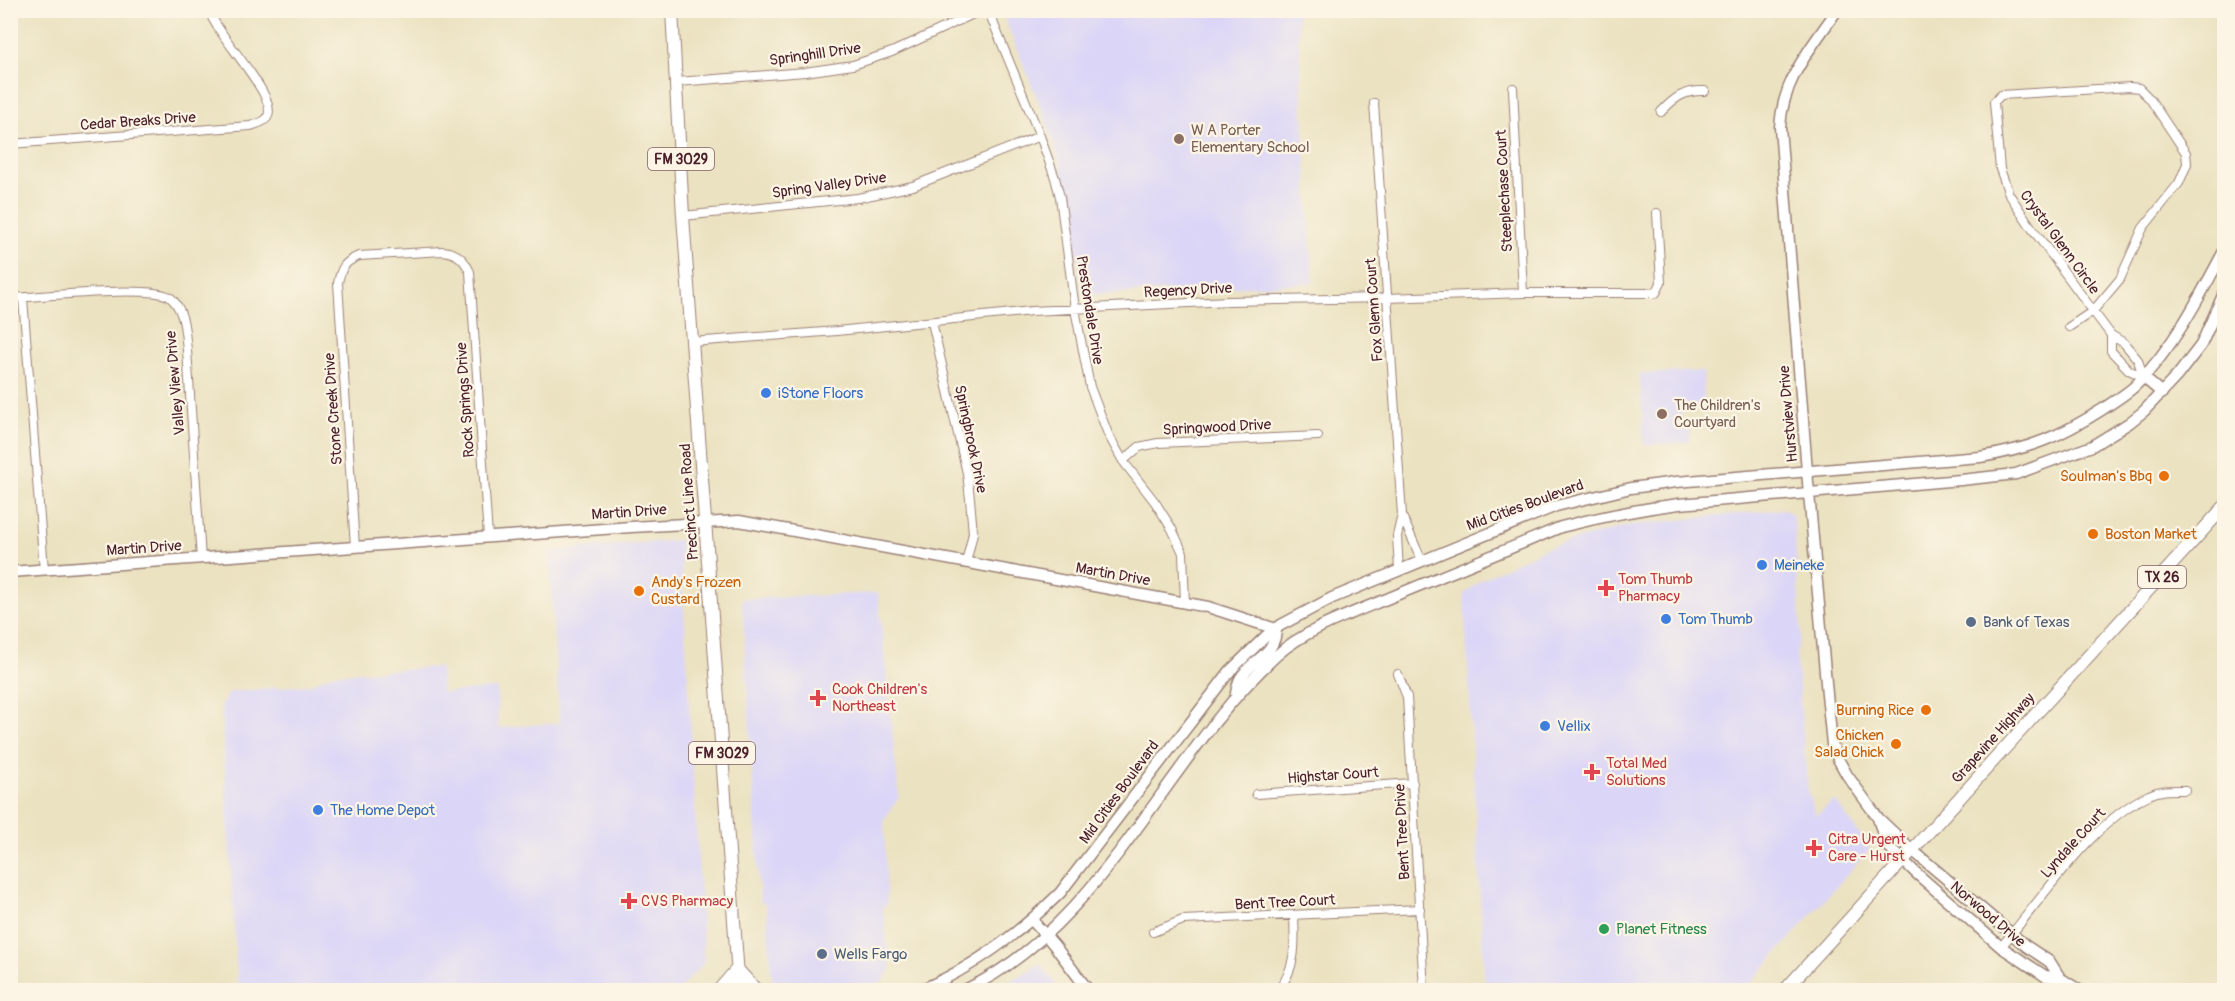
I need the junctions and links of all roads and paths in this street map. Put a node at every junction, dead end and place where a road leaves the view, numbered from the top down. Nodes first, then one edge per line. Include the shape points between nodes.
1 (209, 10) edge
2 (672, 10) edge
3 (982, 10) edge
4 (988, 10) edge
5 (1837, 10) edge
6 (677, 82) junction
7 (1513, 88) dead end
8 (1706, 91) dead end
9 (1374, 103) dead end
10 (1661, 111) dead end
11 (1040, 136) junction
12 (10, 144) edge
13 (1657, 213) dead end
14 (683, 216) junction
15 (2224, 251) edge
16 (340, 269) joint
17 (1523, 293) junction
18 (2224, 293) edge
19 (10, 298) edge
20 (23, 298) junction
21 (1387, 298) junction
22 (1075, 309) junction
23 (2093, 311) junction
24 (932, 322) junction
25 (2069, 327) dead end
26 (2111, 335) junction
27 (692, 342) junction
28 (2143, 377) junction
29 (2162, 393) junction
30 (1318, 436) dead end
31 (1959, 459) junction
32 (1123, 461) junction
33 (1807, 471) junction
34 (1961, 480) junction
35 (1809, 493) junction
36 (1591, 496) junction
37 (2224, 507) edge
38 (1402, 515) junction
39 (1596, 518) junction
40 (706, 523) junction
41 (488, 537) junction
42 (355, 547) junction
43 (201, 558) junction
44 (1422, 561) junction
45 (966, 563) junction
46 (44, 570) junction
47 (1399, 570) junction
48 (10, 572) edge
49 (1185, 603) junction
50 (1276, 629) junction
51 (1398, 674) dead end
52 (1235, 696) junction
53 (1413, 783) junction
54 (2185, 790) dead end
55 (1256, 794) dead end
56 (1878, 818) junction
57 (1912, 850) junction
58 (1902, 861) junction
59 (1420, 909) junction
60 (1294, 915) junction
61 (1032, 920) junction
62 (1153, 932) dead end
63 (2012, 934) junction
64 (1044, 935) junction
65 (2001, 947) junction
66 (737, 969) junction
67 (2060, 978) junction
68 (719, 990) edge
69 (739, 990) edge
70 (756, 990) edge
71 (920, 990) edge
72 (965, 990) edge
73 (1088, 990) edge
74 (1278, 990) edge
75 (1424, 990) edge
76 (1785, 990) edge
77 (2079, 990) edge

1 - 12 street, Cedar Breaks Drive via 266,95 266,119 250,126
2 - 6 main road, Precinct Line Road / FM 3029
3 - 6 street, Springhill Drive via 892,52 853,65
4 - 11 street, Prestondale Drive
5 - 33 main road, Hurstview Drive via 1788,85 1781,106
6 - 14 main road, Precinct Line Road / FM 3029
7 - 17 street, Steeplechase Court
8 - 10 street via 1677,96
9 - 21 street, Fox Glenn Court
11 - 14 street, Spring Valley Drive via 913,186 858,198
11 - 22 street, Prestondale Drive via 1060,197
13 - 17 street, Regency Drive via 1661,284 1656,293
14 - 27 main road, Precinct Line Road / FM 3029
15 - 28 main road, Mid Cities Boulevard via 2178,332
16 - 41 street, Rock Springs Drive via 359,256 443,251 455,253 465,261 470,272
16 - 42 street, Stone Creek Drive
17 - 21 street, Regency Drive
18 - 29 main road via 2201,345
19 - 20 street, Valley View Drive
20 - 43 street, Valley View Drive via 158,292 170,297 177,306 187,350
20 - 46 street
21 - 22 street, Regency Drive
21 - 38 street, Fox Glenn Court
22 - 24 street, Regency Drive
22 - 32 street, Prestondale Drive via 1090,387
23 - 23 street, Crystal Glenn Circle via 2003,182 1993,108 2001,95 2139,88 2186,153 2187,164 2179,183 2143,228 2120,279
23 - 25 street, Crystal Glenn Circle
23 - 26 street, Crystal Glenn Circle
24 - 27 street, Regency Drive
24 - 45 street, Springbrook Drive via 968,482 973,533
26 - 28 street, Crystal Glenn Circle via 2139,360
26 - 28 street, Crystal Glenn Circle via 2111,351 2129,370
27 - 40 main road, Precinct Line Road / FM 3029
28 - 29 main road
28 - 31 main road, Mid Cities Boulevard via 2086,420 2048,440 2017,451
29 - 34 main road via 2129,423 2091,446 2016,474
30 - 32 street, Springwood Drive via 1158,443 1139,447
31 - 33 main road, Mid Cities Boulevard
31 - 34 main road
32 - 49 street, Prestondale Drive via 1155,502 1183,553
33 - 35 main road, Hurstview Drive
33 - 36 main road, Mid Cities Boulevard via 1677,482
34 - 35 main road
35 - 39 main road via 1668,506
35 - 56 main road, Hurstview Drive via 1832,744 1846,775
36 - 39 main road
36 - 44 main road, Mid Cities Boulevard via 1556,506
37 - 57 main road, Grapevine Highway / TX 26
38 - 44 street, Fox Glenn Court
38 - 47 street, Fox Glenn Court via 1397,536
39 - 52 main road via 1562,527 1339,618 1288,646
40 - 41 main road, Martin Drive
40 - 45 main road, Martin Drive via 749,523
40 - 66 main road, Precinct Line Road / FM 3029
41 - 42 main road, Martin Drive
42 - 43 main road, Martin Drive
43 - 46 main road, Martin Drive
44 - 47 main road, Mid Cities Boulevard
45 - 49 main road, Martin Drive
46 - 48 main road, Martin Drive
47 - 50 main road, Mid Cities Boulevard via 1332,598
49 - 50 main road, Martin Drive
50 - 52 main road via 1270,650 1240,679
50 - 61 main road, Mid Cities Boulevard via 1230,670 1089,858
51 - 53 street, Bent Tree Drive via 1407,697
52 - 64 main road via 1103,873
53 - 55 street, Highstar Court
53 - 59 street, Bent Tree Drive
54 - 63 street, Lyndale Court via 2159,791 2119,812 2088,842
56 - 57 main road, Hurstview Drive
56 - 58 main road, Hurstview Drive via 1886,844
57 - 58 main road, Grapevine Highway / TX 26
57 - 63 main road, Norwood Drive
58 - 65 main road, Norwood Drive
58 - 76 main road, Grapevine Highway / TX 26
59 - 60 street, Bent Tree Court
59 - 75 street, Bent Tree Drive
60 - 62 street, Bent Tree Court via 1183,920
60 - 74 street via 1293,964
61 - 64 main road
61 - 71 main road, Mid Cities Boulevard via 974,964
63 - 65 street, Lyndale Court
63 - 67 main road, Norwood Drive via 2050,962
64 - 72 main road via 1014,960
64 - 73 main road
65 - 67 main road, Norwood Drive via 2045,976
66 - 68 main road
66 - 69 main road, Precinct Line Road / FM 3029
66 - 70 main road
67 - 77 main road, Norwood Drive

